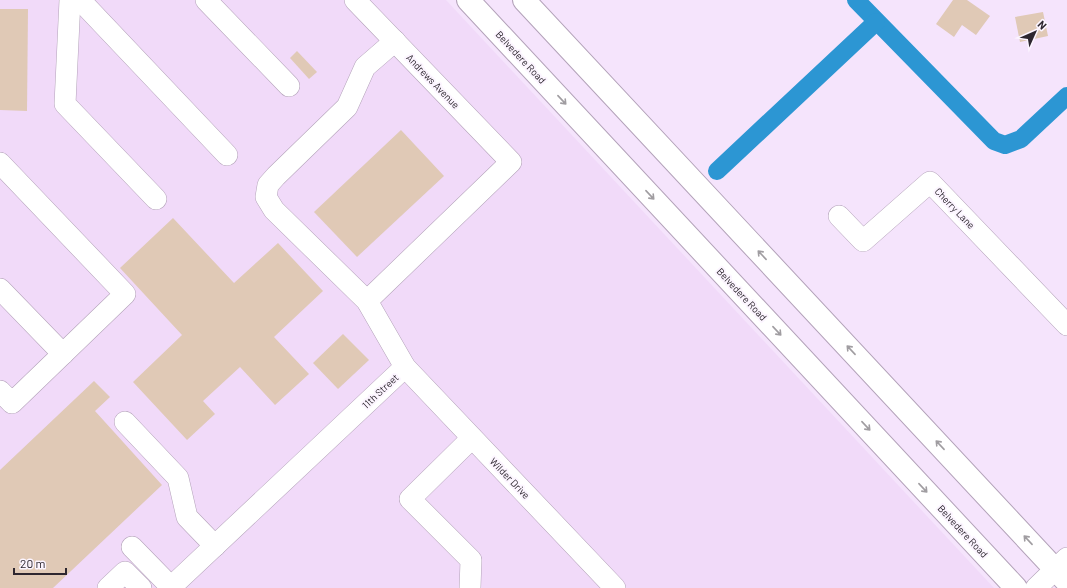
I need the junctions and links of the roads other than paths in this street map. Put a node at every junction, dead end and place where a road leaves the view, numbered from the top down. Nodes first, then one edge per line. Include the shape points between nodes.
1 (70, 0) edge
2 (80, 0) edge
3 (206, 0) edge
4 (355, 0) edge
5 (468, 0) edge
6 (524, 0) edge
7 (395, 41) junction
8 (289, 86) dead end
9 (227, 155) dead end
10 (0, 163) edge
11 (156, 199) dead end
12 (839, 216) dead end
13 (0, 289) edge
14 (367, 301) junction
15 (1067, 325) edge
16 (63, 354) junction
17 (406, 367) junction
18 (0, 391) edge
19 (125, 422) dead end
20 (472, 438) junction
21 (215, 546) junction
22 (132, 547) dead end
23 (1063, 570) edge
24 (108, 588) edge
25 (141, 588) edge
26 (170, 588) edge
27 (470, 588) edge
28 (615, 588) edge
29 (1016, 588) edge
30 (1036, 588) edge

1 - 11 street via 65,104
2 - 9 street
3 - 8 street
4 - 7 street, Andrews Avenue
5 -> 29 main road, Belvedere Road
23 -> 6 main road
7 - 14 street, 11th Street via 365,67 347,107 276,176 268,185 266,197 274,210
7 - 14 street, Andrews Avenue via 511,162
10 - 16 street via 125,294
12 - 15 street, Cherry Lane via 863,241 930,182
13 - 16 street
14 - 17 street, 11th Street
16 - 18 street via 12,403
17 - 20 street, Wilder Drive
17 - 21 street, 11th Street
19 - 21 street via 178,478 187,517
20 - 27 street via 410,499 471,560
20 - 28 street, Wilder Drive
21 - 26 street, 11th Street
22 - 26 street
23 - 30 street
24 - 25 street via 125,572

